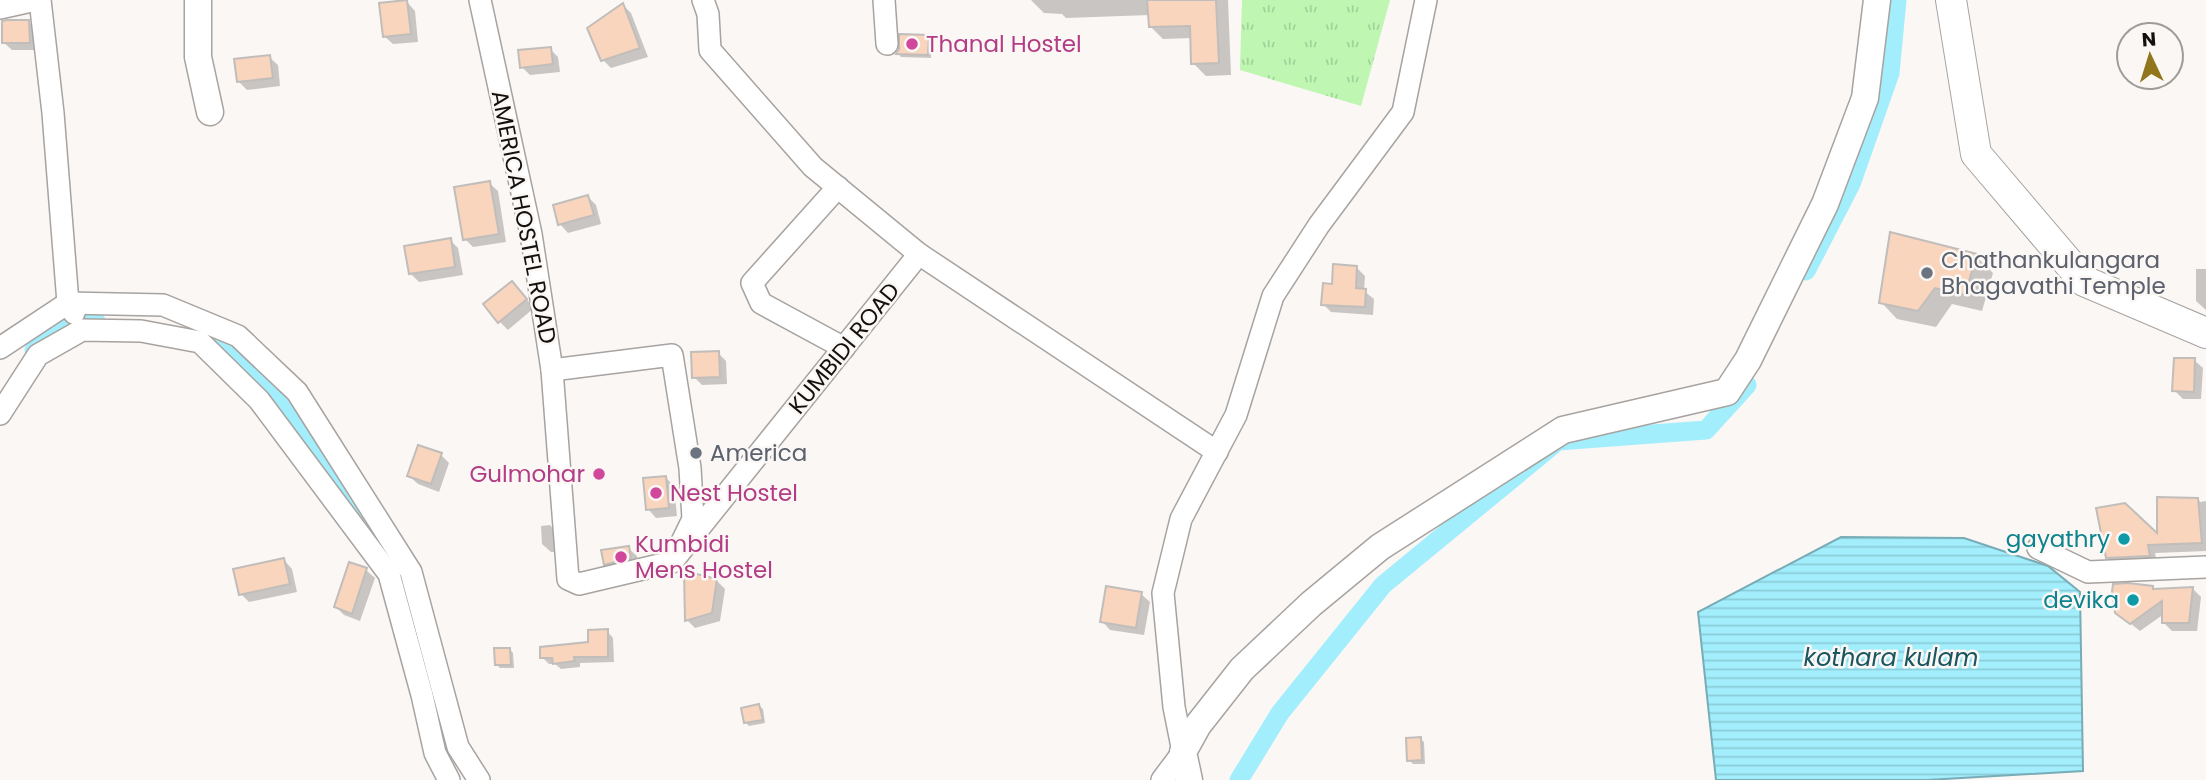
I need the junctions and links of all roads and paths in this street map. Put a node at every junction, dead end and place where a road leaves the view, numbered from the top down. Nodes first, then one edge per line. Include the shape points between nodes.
1 (38, 0) edge
2 (198, 0) edge
3 (480, 0) edge
4 (703, 0) edge
5 (884, 0) edge
6 (1426, 0) edge
7 (1877, 0) edge
8 (1951, 0) edge
9 (0, 8) edge
10 (887, 44) dead end
11 (210, 112) dead end
12 (838, 187) junction
13 (919, 254) junction
14 (68, 303) junction
15 (82, 330) junction
16 (2206, 333) edge
17 (0, 348) edge
18 (844, 348) junction
19 (552, 370) junction
20 (0, 414) edge
21 (1217, 452) junction
22 (2038, 548) dead end
23 (673, 562) junction
24 (2206, 567) edge
25 (1183, 752) junction
26 (449, 780) edge
27 (479, 780) edge
28 (1162, 780) edge
29 (1189, 780) edge

1 - 9 street
1 - 14 street via 53,113
2 - 11 street via 198,57
3 - 19 street, AMERICA HOSTEL ROAD via 531,234
4 - 12 street via 710,50 813,167
5 - 10 street
6 - 21 street via 1404,113 1319,225 1273,296 1236,415
7 - 25 street via 1865,98 1825,204 1748,360 1727,392 1563,430 1380,547 1242,669
8 - 16 main road via 1976,154 2084,281
12 - 13 street
12 - 18 street via 752,283 761,303
13 - 18 street, KUMBIDI ROAD
13 - 21 street
14 - 15 street
14 - 17 street
14 - 27 street via 163,305 238,336 297,393 411,572 458,747
15 - 20 street via 38,355
15 - 26 street via 141,331 200,342 259,400 389,574 435,752
18 - 23 street, KUMBIDI ROAD
19 - 23 street via 568,579 579,584
19 - 23 street, AMERICA HOSTEL ROAD via 672,355 690,468 692,519
21 - 25 street via 1181,519 1163,593
22 - 24 street via 2088,572
25 - 28 street
25 - 29 street

